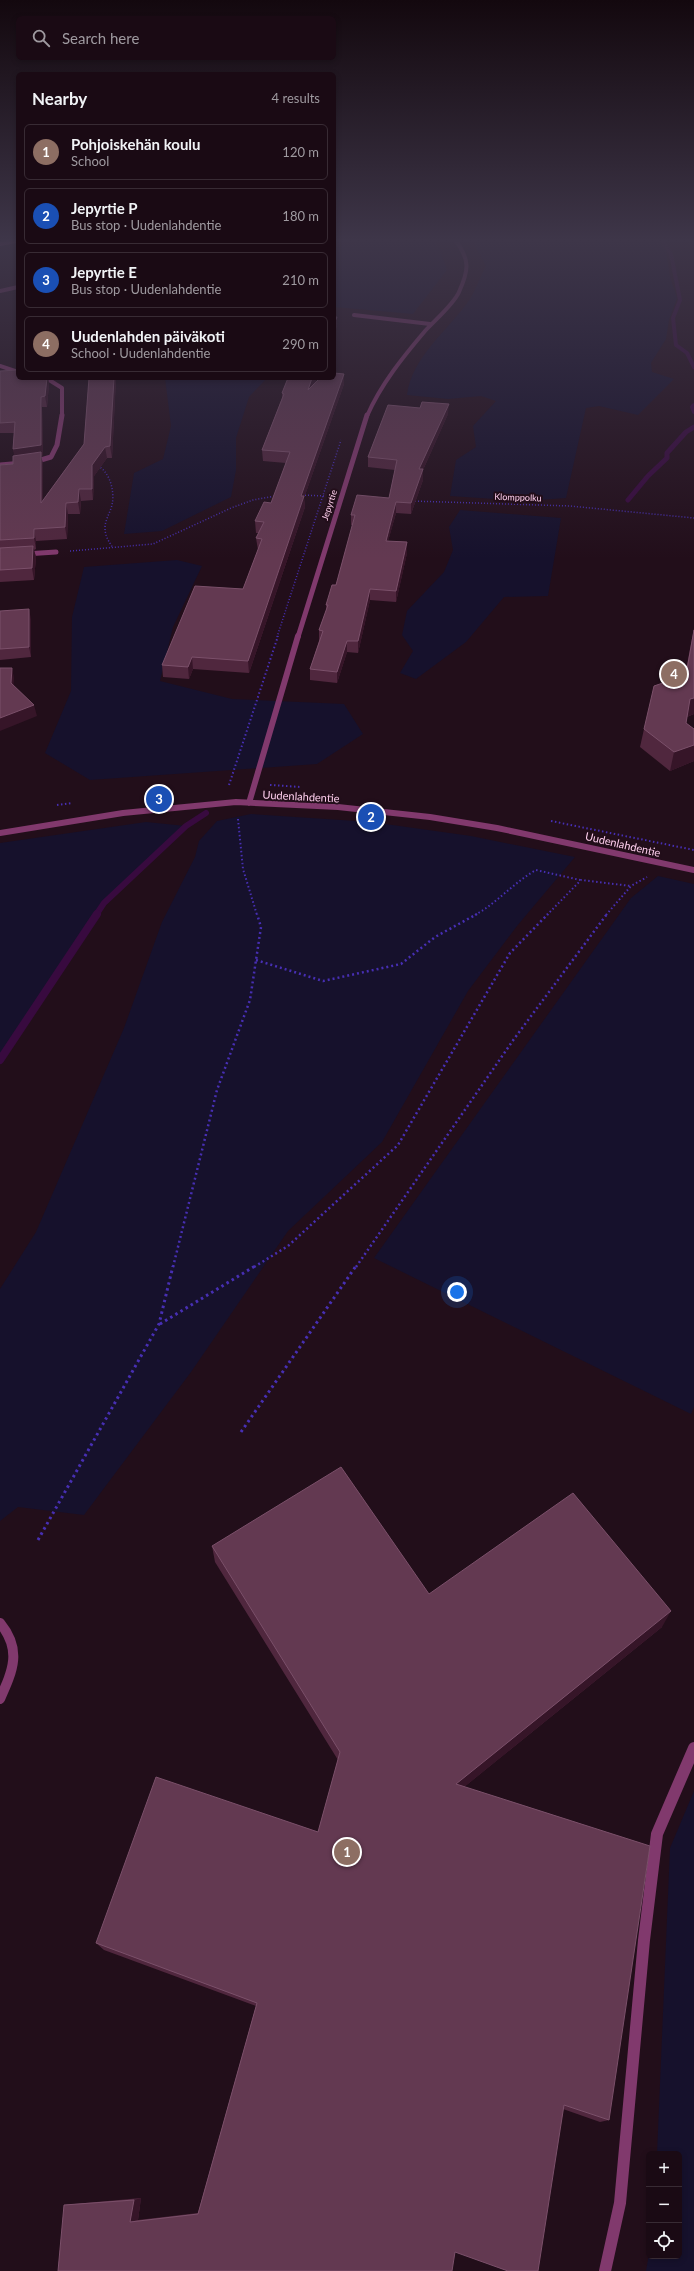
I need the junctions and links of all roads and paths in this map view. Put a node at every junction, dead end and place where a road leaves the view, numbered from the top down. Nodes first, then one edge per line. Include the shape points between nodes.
1 (412, 347) edge
2 (0, 366) edge
3 (16, 371) edge
4 (51, 380) edge
5 (0, 465) edge
6 (94, 465) edge
7 (300, 495) edge
8 (281, 496) edge
9 (340, 497) junction
10 (406, 501) edge
11 (694, 518) edge
12 (113, 548) junction
13 (56, 552) joint
14 (16, 555) edge
15 (236, 802) junction
16 (249, 803) junction
17 (0, 833) edge
18 (663, 845) dead end
19 (659, 862) junction
20 (694, 870) edge
21 (581, 880) junction
22 (631, 886) junction
23 (256, 960) junction
24 (159, 1324) junction
25 (240, 1432) dead end
26 (38, 1540) dead end
27 (0, 1623) edge
28 (0, 1699) edge
29 (694, 1748) edge
30 (604, 2271) edge

1 - 9 street, Jepyrtie via 382,386 367,415
2 - 3 street
4 - 5 street via 58,383 63,391 57,451 50,458 39,461
6 - 12 path via 101,466 110,480 113,502 105,524 105,537
7 - 9 path
8 - 12 path via 253,500 231,508 153,544
9 - 16 street, Jepyrtie
10 - 11 path, Klomppolku via 570,506
12 - 13 path
13 - 14 street
15 - 16 street, Uudenlahdentie
15 - 17 street, Uudenlahdentie via 123,813
15 - 23 path via 243,869 261,927
16 - 19 street, Uudenlahdentie via 338,807 430,817 583,845
18 - 19 path
19 - 20 street, Uudenlahdentie
19 - 22 path via 649,876
21 - 22 path
21 - 23 path via 536,870 518,880 484,910 435,938 401,964 323,981
21 - 24 path via 510,953 398,1146 288,1246
22 - 25 path via 599,923 514,1039
23 - 24 path via 250,1000 217,1090
24 - 26 path
27 - 28 street via 10,1632 15,1654 11,1674
29 - 30 street via 657,1834 644,1940 620,2203

